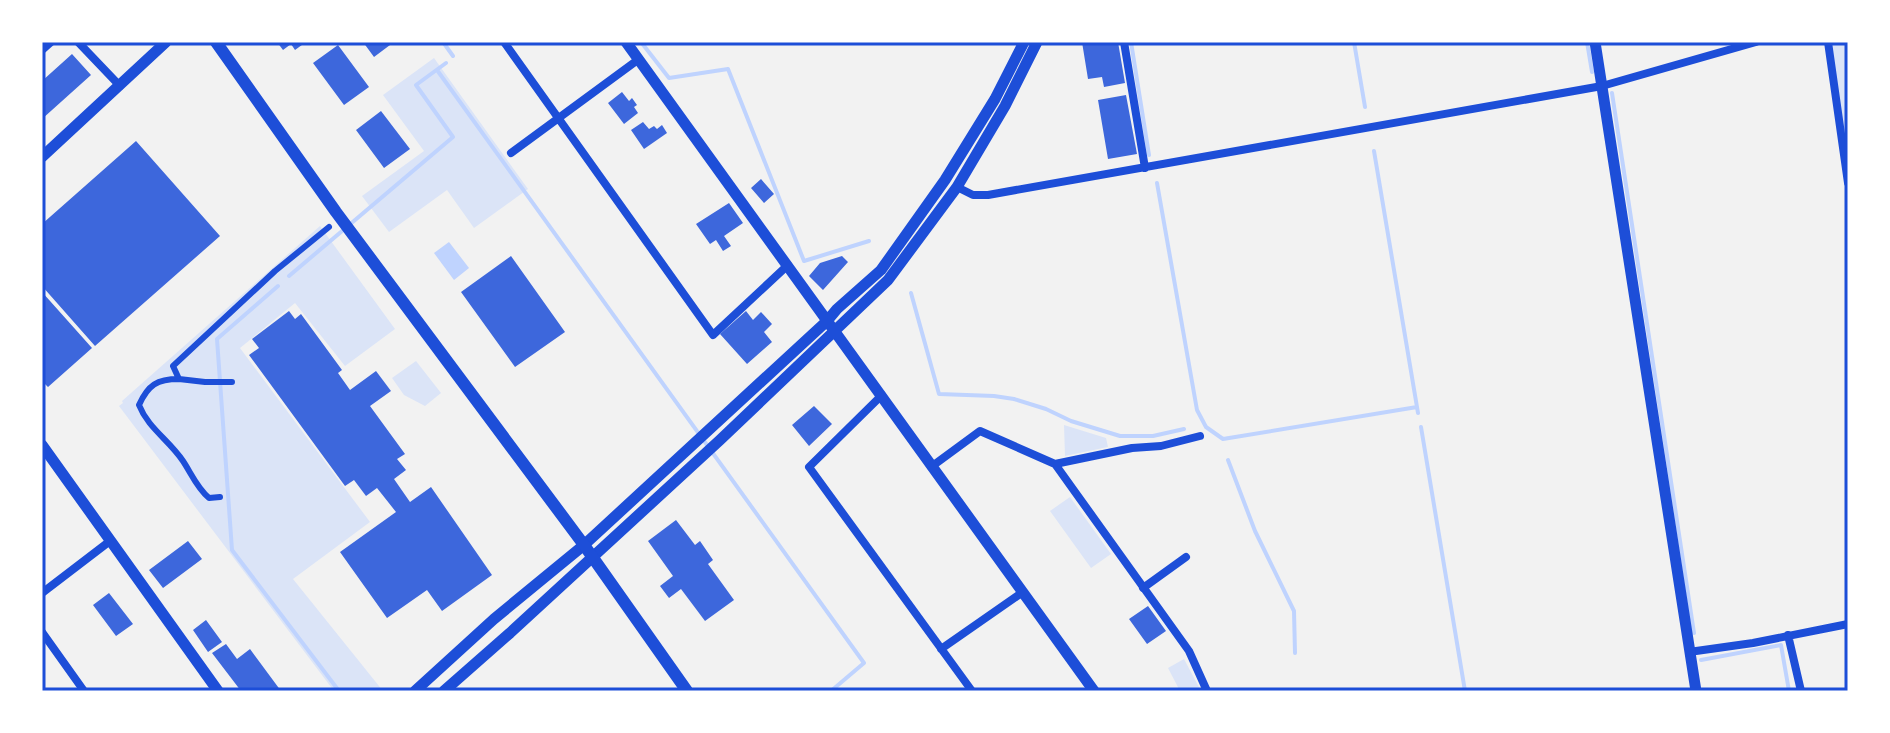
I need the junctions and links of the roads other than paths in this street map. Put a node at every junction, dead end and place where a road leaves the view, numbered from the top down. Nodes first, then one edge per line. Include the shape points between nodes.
1 (51, 42) edge
2 (78, 42) edge
3 (166, 42) edge
4 (216, 42) edge
5 (504, 42) edge
6 (626, 42) edge
7 (1024, 42) edge
8 (1037, 42) edge
9 (1124, 42) edge
10 (1595, 42) edge
11 (1756, 42) edge
12 (1828, 42) edge
13 (42, 50) edge
14 (639, 59) junction
15 (120, 86) junction
16 (1602, 86) junction
17 (558, 117) junction
18 (511, 153) dead end
19 (42, 157) edge
20 (1145, 168) junction
21 (1848, 183) edge
22 (957, 187) junction
23 (329, 227) dead end
24 (788, 265) junction
25 (831, 326) junction
26 (179, 379) junction
27 (232, 382) dead end
28 (882, 395) junction
29 (1200, 436) dead end
30 (42, 445) edge
31 (1055, 464) junction
32 (931, 467) junction
33 (220, 497) dead end
34 (110, 541) junction
35 (584, 545) junction
36 (591, 557) junction
37 (1186, 557) dead end
38 (1143, 588) junction
39 (1023, 592) junction
40 (42, 593) edge
41 (1848, 624) edge
42 (42, 632) edge
43 (1788, 635) junction
44 (941, 649) junction
45 (1689, 652) junction
46 (84, 691) edge
47 (218, 691) edge
48 (415, 691) edge
49 (444, 691) edge
50 (687, 691) edge
51 (972, 691) edge
52 (1094, 691) edge
53 (1207, 691) edge
54 (1696, 691) edge
55 (1801, 691) edge

1 - 13 street
2 - 15 street
3 - 15 street
4 - 35 main road
5 - 17 street
6 - 14 street
7 - 25 street via 945,180 881,270 837,309
8 - 22 street
9 - 20 street
10 - 16 street
11 - 16 street
12 - 21 street
14 - 17 street
14 - 24 street
15 - 19 street
16 - 20 street
16 - 45 street
17 - 18 street
17 - 24 street via 713,335
20 - 22 street via 988,195
22 - 25 street via 888,280 845,320
23 - 26 street via 173,366
24 - 25 street
25 - 28 street
25 - 35 street
25 - 36 street via 720,440
26 - 27 street
26 - 33 street via 151,386 139,405 204,493
28 - 32 street
28 - 44 street via 809,467
29 - 31 street
30 - 34 street
31 - 32 street via 980,431
31 - 38 street
32 - 39 street
34 - 40 street
34 - 47 street
35 - 36 main road
35 - 48 street
36 - 49 street
36 - 50 main road
37 - 38 street
38 - 53 street via 1189,651
39 - 44 street
39 - 52 street
41 - 43 street
42 - 46 street
43 - 45 street
43 - 55 street
44 - 51 street
45 - 54 street

